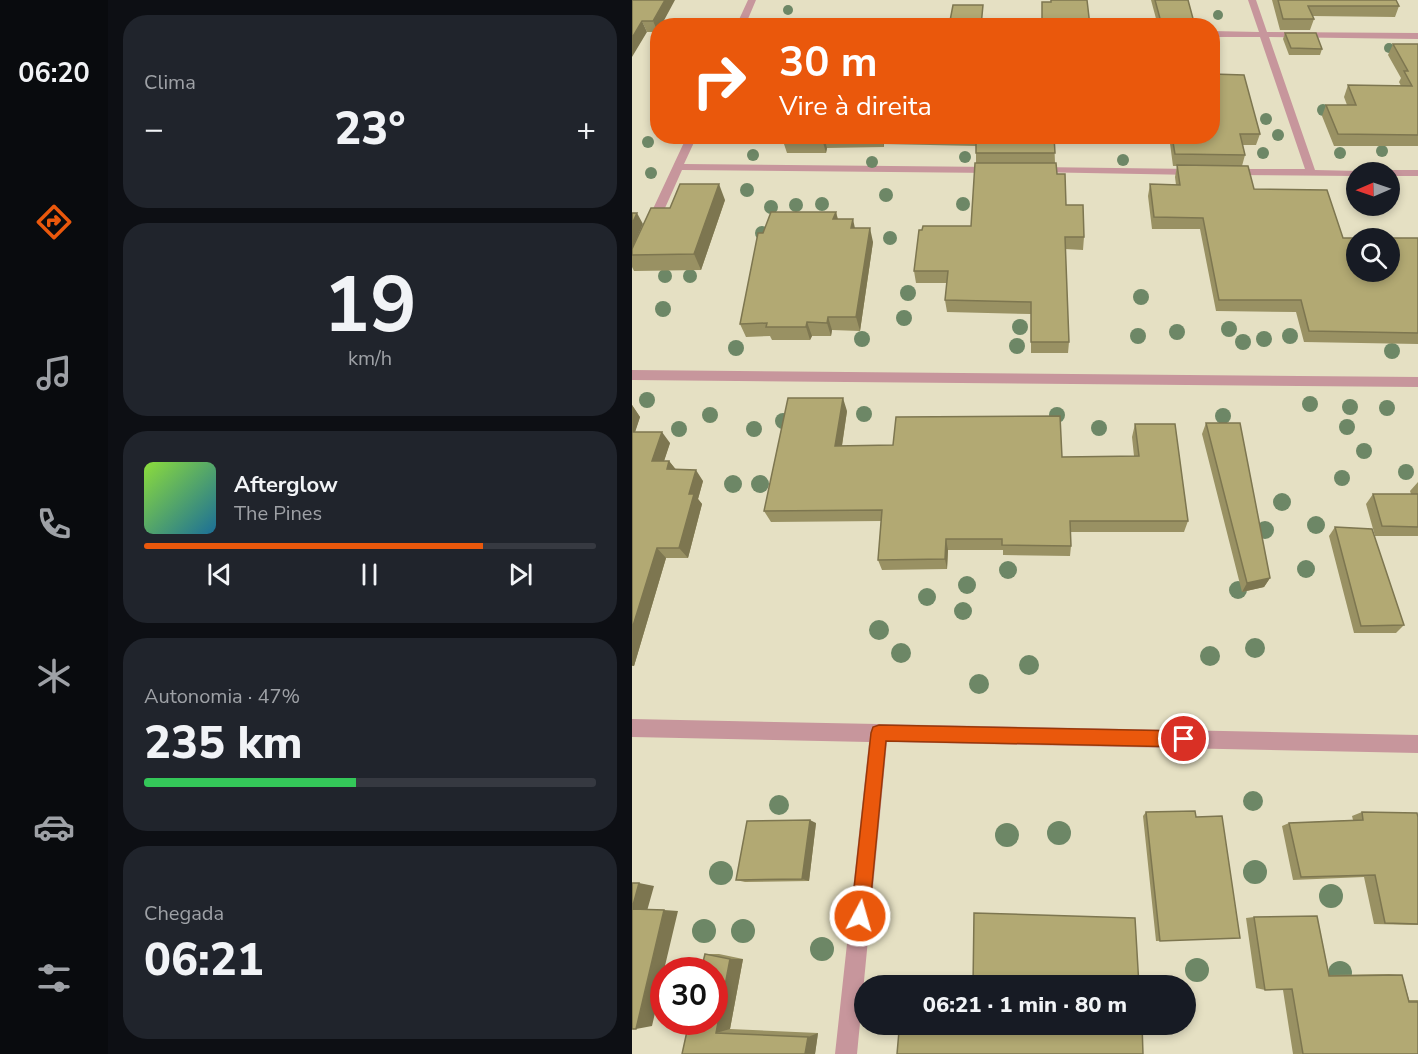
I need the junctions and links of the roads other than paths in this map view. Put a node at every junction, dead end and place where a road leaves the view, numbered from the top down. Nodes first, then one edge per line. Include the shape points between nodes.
1 (752, 0) edge
2 (1252, 0) edge
3 (744, 18) edge
4 (1220, 34) edge
5 (1265, 34) junction
6 (1418, 36) edge
7 (689, 144) edge
8 (679, 167) junction
9 (1004, 170) edge
10 (1028, 170) edge
11 (1205, 172) edge
12 (1216, 172) edge
13 (1311, 173) junction
14 (1346, 173) edge
15 (1400, 173) edge
16 (1418, 173) edge
17 (646, 237) edge
18 (632, 375) edge
19 (1418, 382) edge
20 (632, 728) edge
21 (879, 733) junction
22 (1418, 744) edge
23 (846, 1054) edge

1 - 3 street
2 - 5 street
4 - 5 street
5 - 6 street
5 - 13 street
7 - 8 street
8 - 9 street
8 - 17 street
10 - 11 street
12 - 13 street
13 - 14 street
15 - 16 street
18 - 19 street
20 - 21 street
21 - 22 street
21 - 23 street

